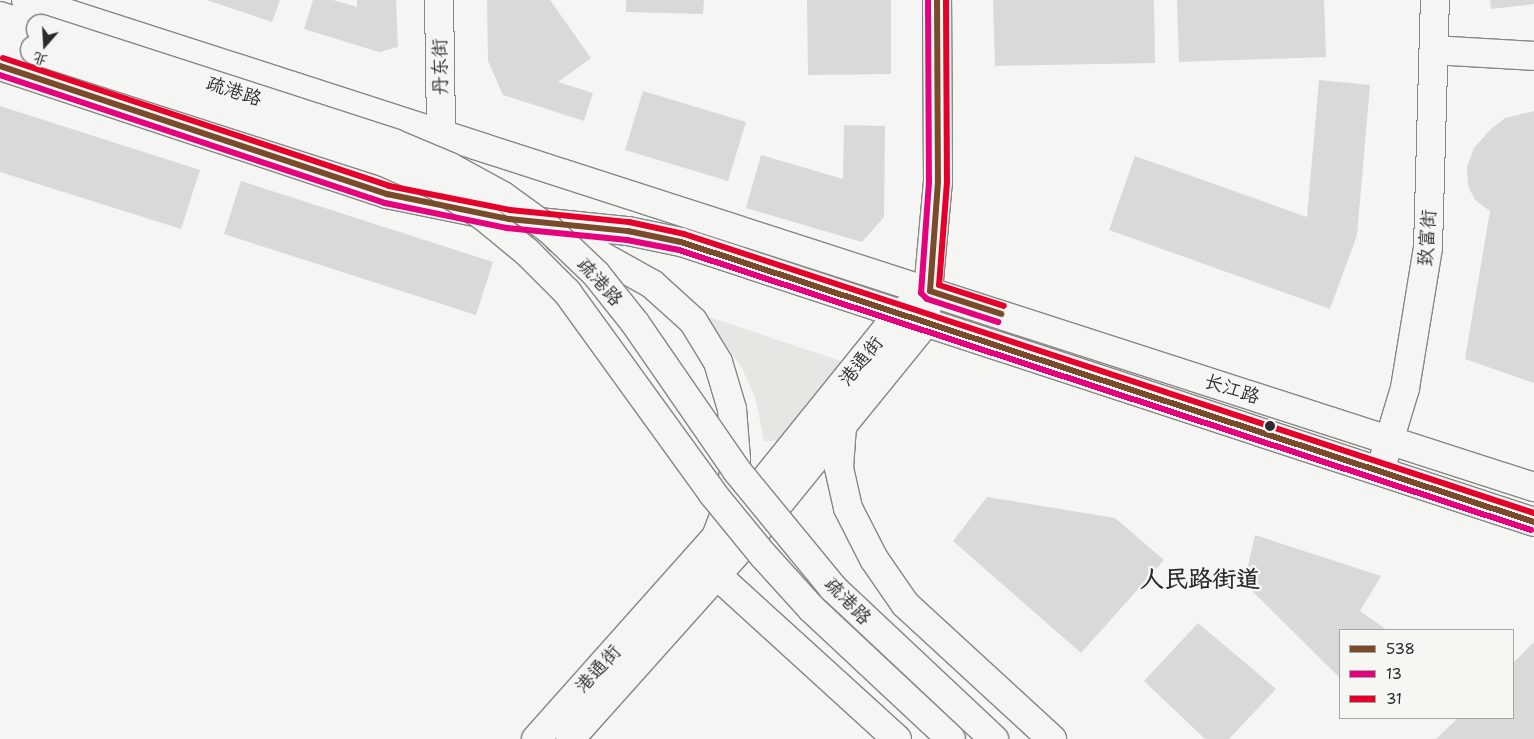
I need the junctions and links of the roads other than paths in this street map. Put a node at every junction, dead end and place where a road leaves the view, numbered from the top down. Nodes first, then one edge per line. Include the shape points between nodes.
1 (26, 0) edge
2 (439, 0) edge
3 (937, 0) edge
4 (1435, 0) edge
5 (0, 16) edge
6 (0, 38) edge
7 (38, 39) junction
8 (1434, 50) junction
9 (1534, 56) edge
10 (0, 66) edge
11 (441, 134) junction
12 (509, 219) junction
13 (930, 291) junction
14 (898, 315) junction
15 (925, 324) junction
16 (842, 426) junction
17 (1389, 440) junction
18 (1380, 472) junction
19 (1534, 487) edge
20 (1534, 522) edge
21 (710, 557) junction
22 (536, 739) edge
23 (570, 739) edge
24 (897, 739) edge
25 (952, 739) edge
26 (994, 739) edge
27 (1052, 739) edge

1 - 11 main road, 长江路
2 - 11 main road, 丹东街
3 - 13 main road via 938,182
4 - 8 main road, 致富街
5 - 7 main road, 疏港路
6 - 7 main road, 疏港路
7 - 25 main road, 疏港路, bridge via 386,163 437,186 483,216 527,252 567,292 713,494 763,555 812,609
7 - 26 main road, 疏港路, bridge via 393,142 450,167 503,196 550,230 596,274 630,316 737,471 833,588
8 - 9 main road
8 - 17 main road, 致富街 via 1428,246 1405,388
10 - 12 main road, 长江路 via 387,194
11 - 13 main road, 长江路
12 - 14 main road, 长江路 via 628,230 681,242
12 - 21 main road via 600,255 652,284 693,321 718,362 732,410 736,460 729,503
13 - 14 main road, 港通街
13 - 15 main road
13 - 17 main road, 长江路
14 - 15 main road, 长江路
14 - 21 main road, 港通街
15 - 16 main road, 港通街
15 - 18 main road, 长江路
16 - 21 main road, 港通街
16 - 27 main road via 839,468 848,508 874,559 906,604
17 - 18 main road, 致富街
17 - 19 main road, 长江路
18 - 20 main road, 长江路
21 - 22 main road, 港通街
21 - 23 main road, 港通街
21 - 24 main road

